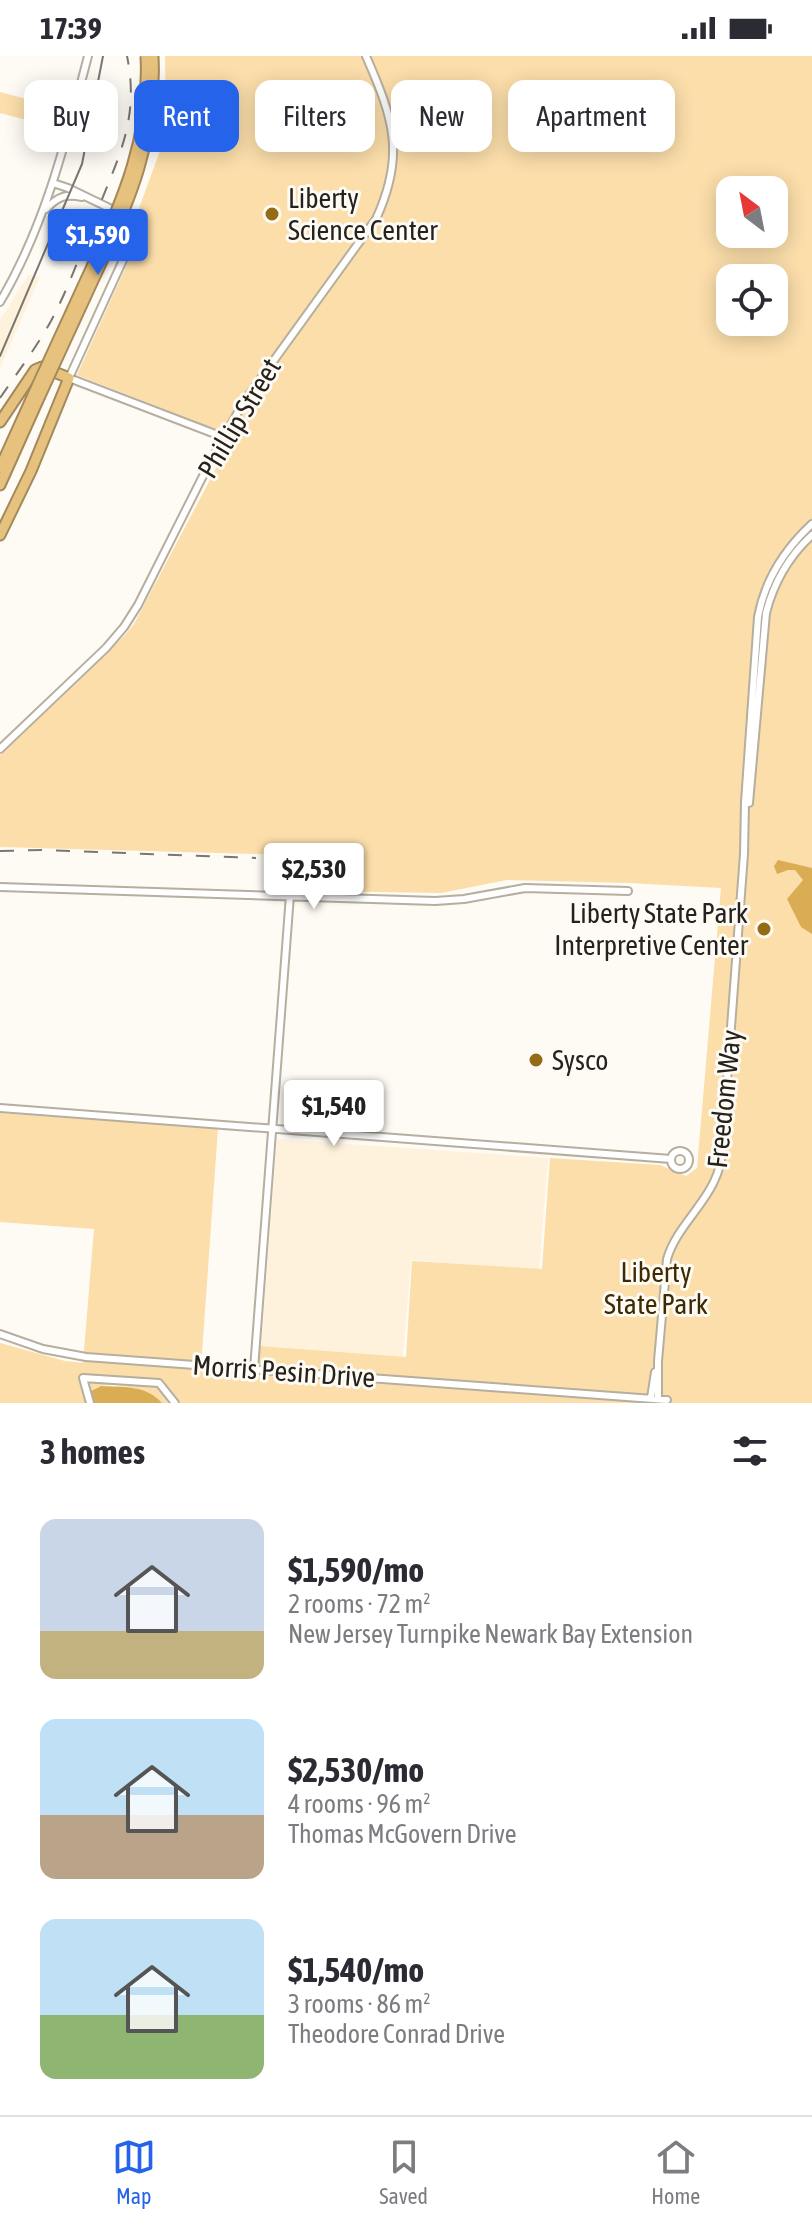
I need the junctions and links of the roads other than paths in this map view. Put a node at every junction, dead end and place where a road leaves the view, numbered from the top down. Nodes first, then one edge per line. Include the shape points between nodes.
1 (88, 56) edge
2 (146, 56) edge
3 (153, 56) edge
4 (366, 56) edge
5 (53, 183) junction
6 (92, 200) junction
7 (41, 214) junction
8 (0, 302) edge
9 (69, 378) junction
10 (36, 397) junction
11 (0, 422) edge
12 (223, 437) junction
13 (0, 468) edge
14 (0, 485) edge
15 (812, 524) edge
16 (0, 535) edge
17 (812, 535) edge
18 (0, 749) edge
19 (746, 823) junction
20 (0, 887) edge
21 (628, 891) dead end
22 (290, 895) junction
23 (0, 1108) edge
24 (272, 1128) junction
25 (671, 1159) dead end
26 (0, 1334) edge
27 (254, 1369) junction
28 (659, 1399) joint
29 (90, 1403) edge
30 (175, 1403) edge

1 - 5 street
2 - 10 highway, bridge via 146,105 133,169
3 - 10 highway, bridge via 151,118 137,178
4 - 12 street, Phillip Street via 391,123 393,156 386,196 370,229 258,380
5 - 6 street
5 - 7 street
6 - 7 street via 63,196
6 - 9 street via 131,219 135,230
7 - 8 street
9 - 11 highway via 42,367 35,370
9 - 12 street
9 - 16 highway
10 - 13 highway
10 - 14 highway
12 - 18 street, Phillip Street via 124,627
15 - 19 street, Freedom Way via 780,560 759,608
17 - 19 street, Freedom Way via 781,573 766,613
19 - 28 street, Freedom Way via 721,1160 710,1192 669,1251
20 - 22 street
21 - 22 street via 525,888 435,901
22 - 24 street
23 - 24 street
24 - 25 street
24 - 27 street
26 - 27 street, Morris Pesin Drive via 74,1355
27 - 28 street, Morris Pesin Drive
29 - 30 street via 83,1378 159,1383

